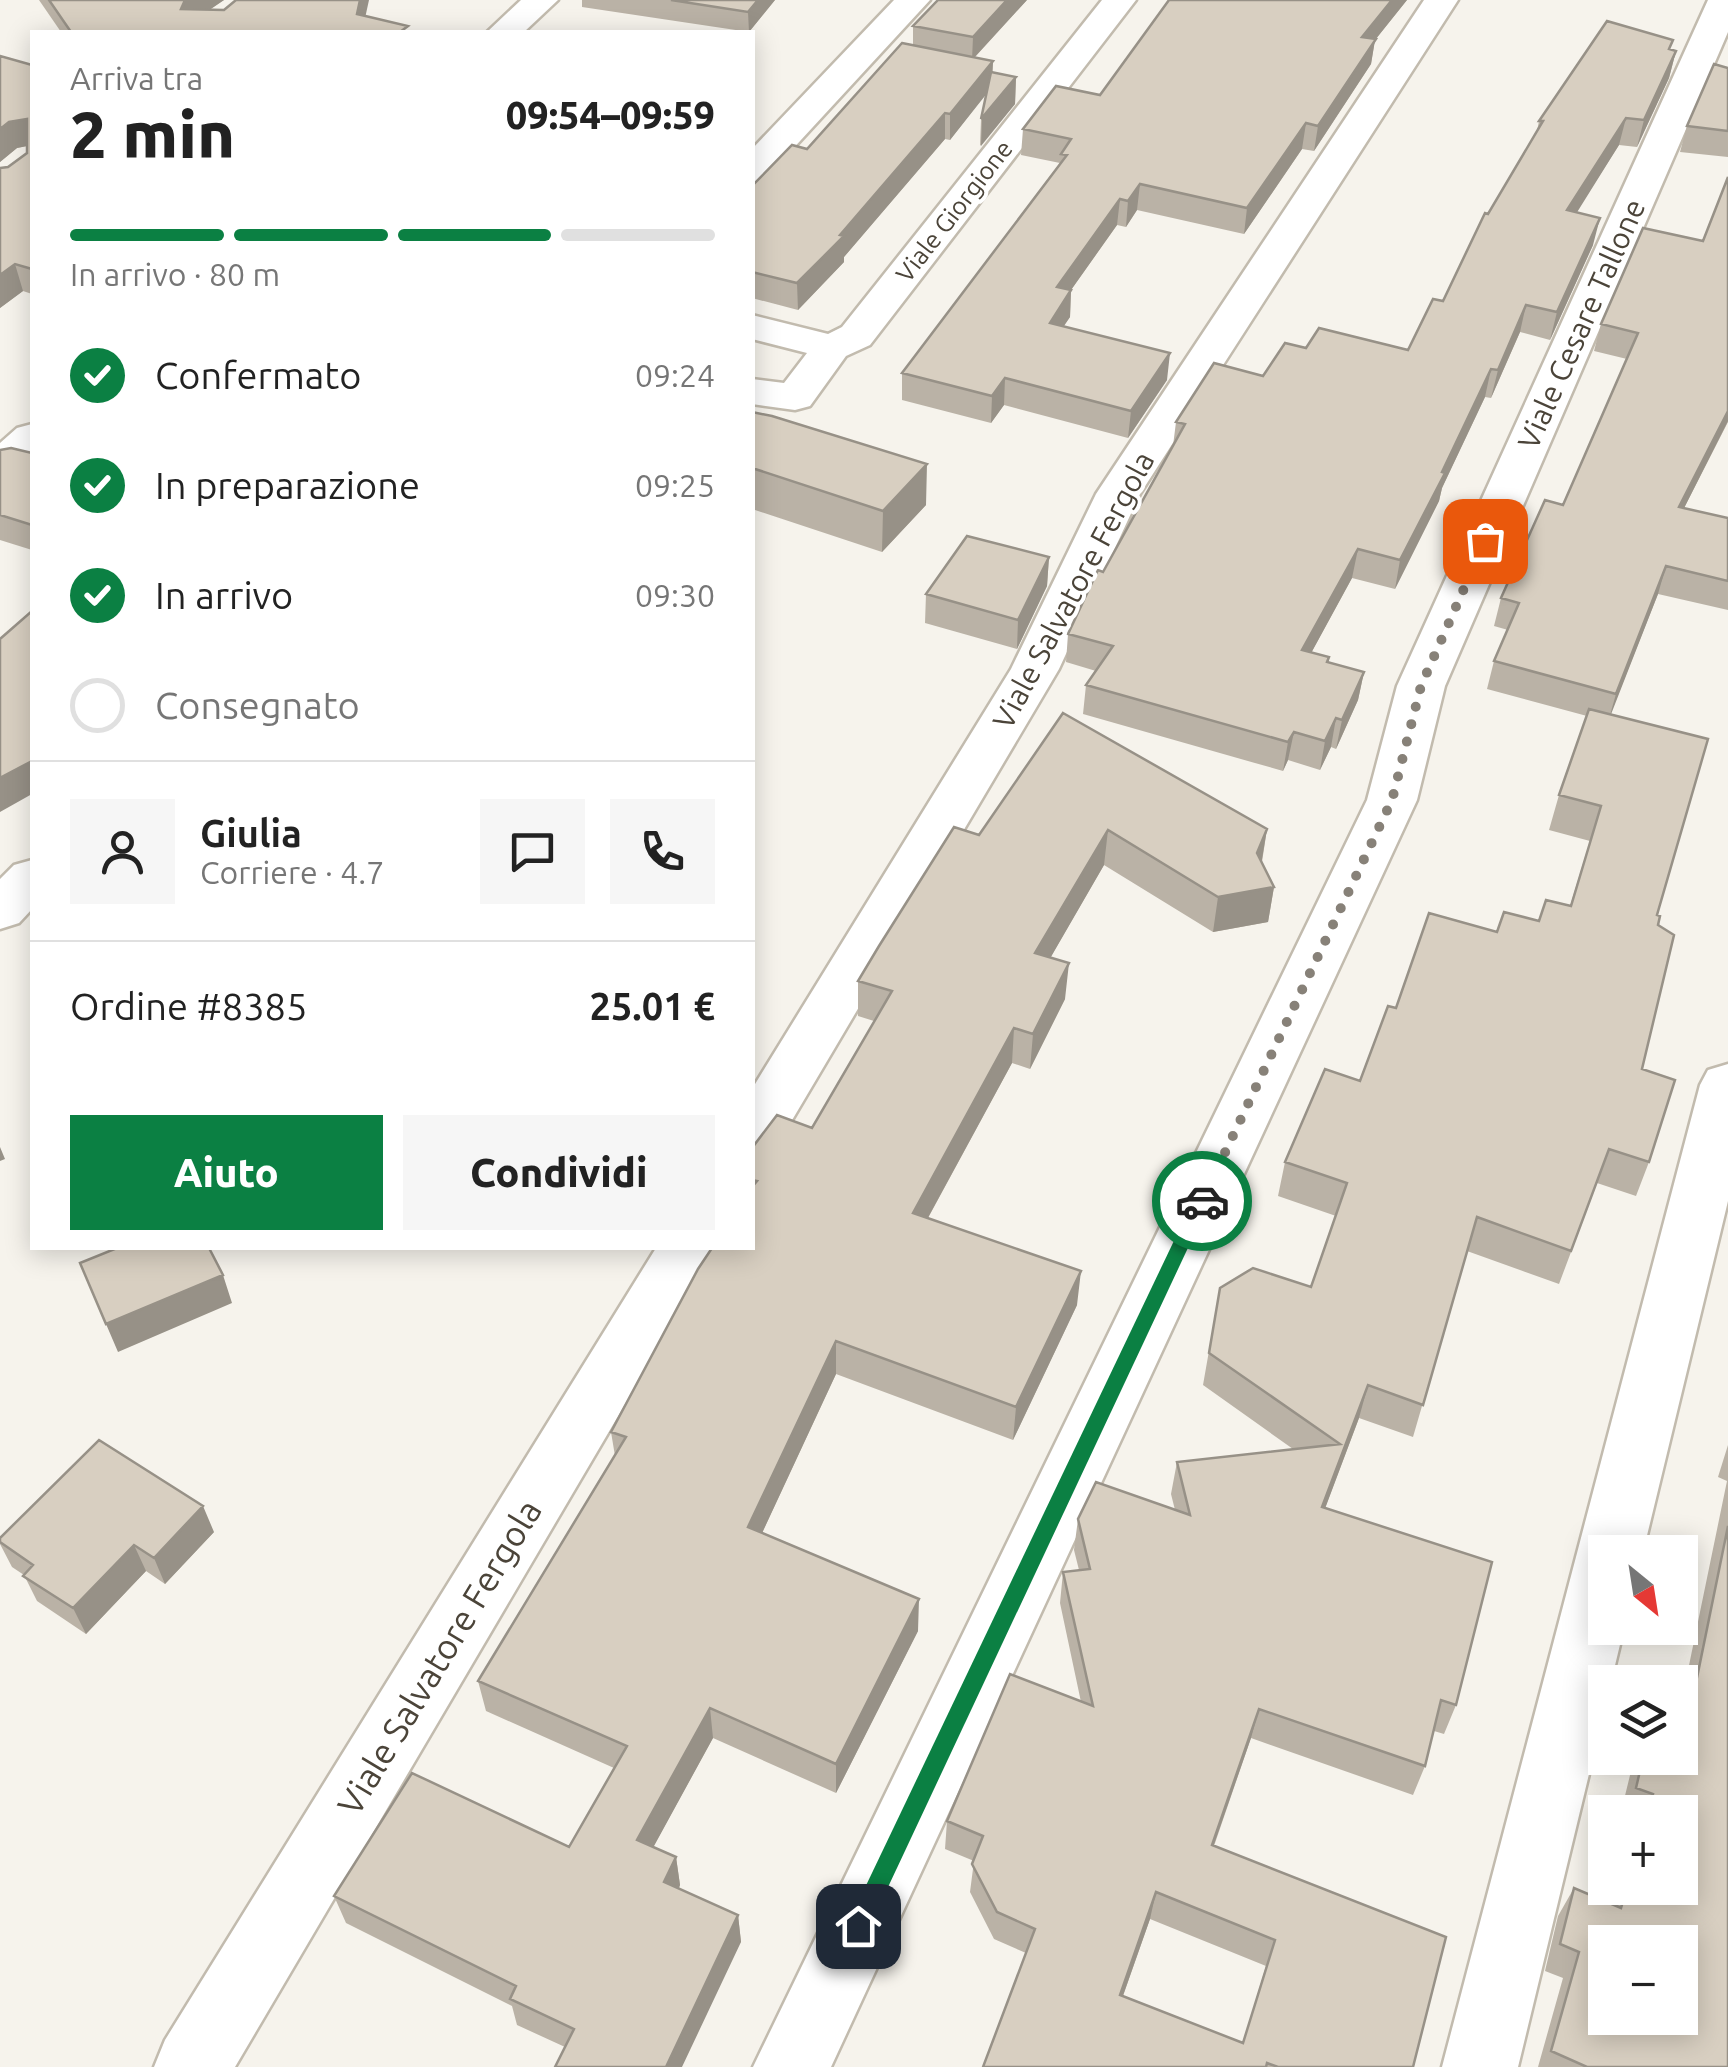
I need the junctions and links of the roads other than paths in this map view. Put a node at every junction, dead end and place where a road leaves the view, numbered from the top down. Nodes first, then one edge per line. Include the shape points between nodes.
1 (542, 0) edge
2 (913, 0) edge
3 (1119, 0) edge
4 (1441, 0) edge
5 (1725, 0) edge
6 (506, 30) edge
7 (755, 167) edge
8 (755, 328) edge
9 (832, 348) junction
10 (755, 391) edge
11 (30, 439) edge
12 (0, 465) edge
13 (30, 880) edge
14 (0, 910) edge
15 (1728, 1084) edge
16 (755, 1133) edge
17 (685, 1250) edge
18 (1614, 1535) edge
19 (1588, 1638) edge
20 (192, 2067) edge
21 (791, 2067) edge
22 (1480, 2067) edge

1 - 6 street
2 - 7 street
3 - 9 street, Viale Giorgione via 856,336
4 - 16 street, Viale Salvatore Fergola via 1118,494 1036,669
5 - 21 street, Viale Cesare Tallone via 1421,686 1392,800
8 - 9 street
9 - 10 street, Viale Giorgione via 795,397
11 - 12 street
13 - 14 street
15 - 18 street
17 - 20 street, Viale Salvatore Fergola
19 - 22 street

